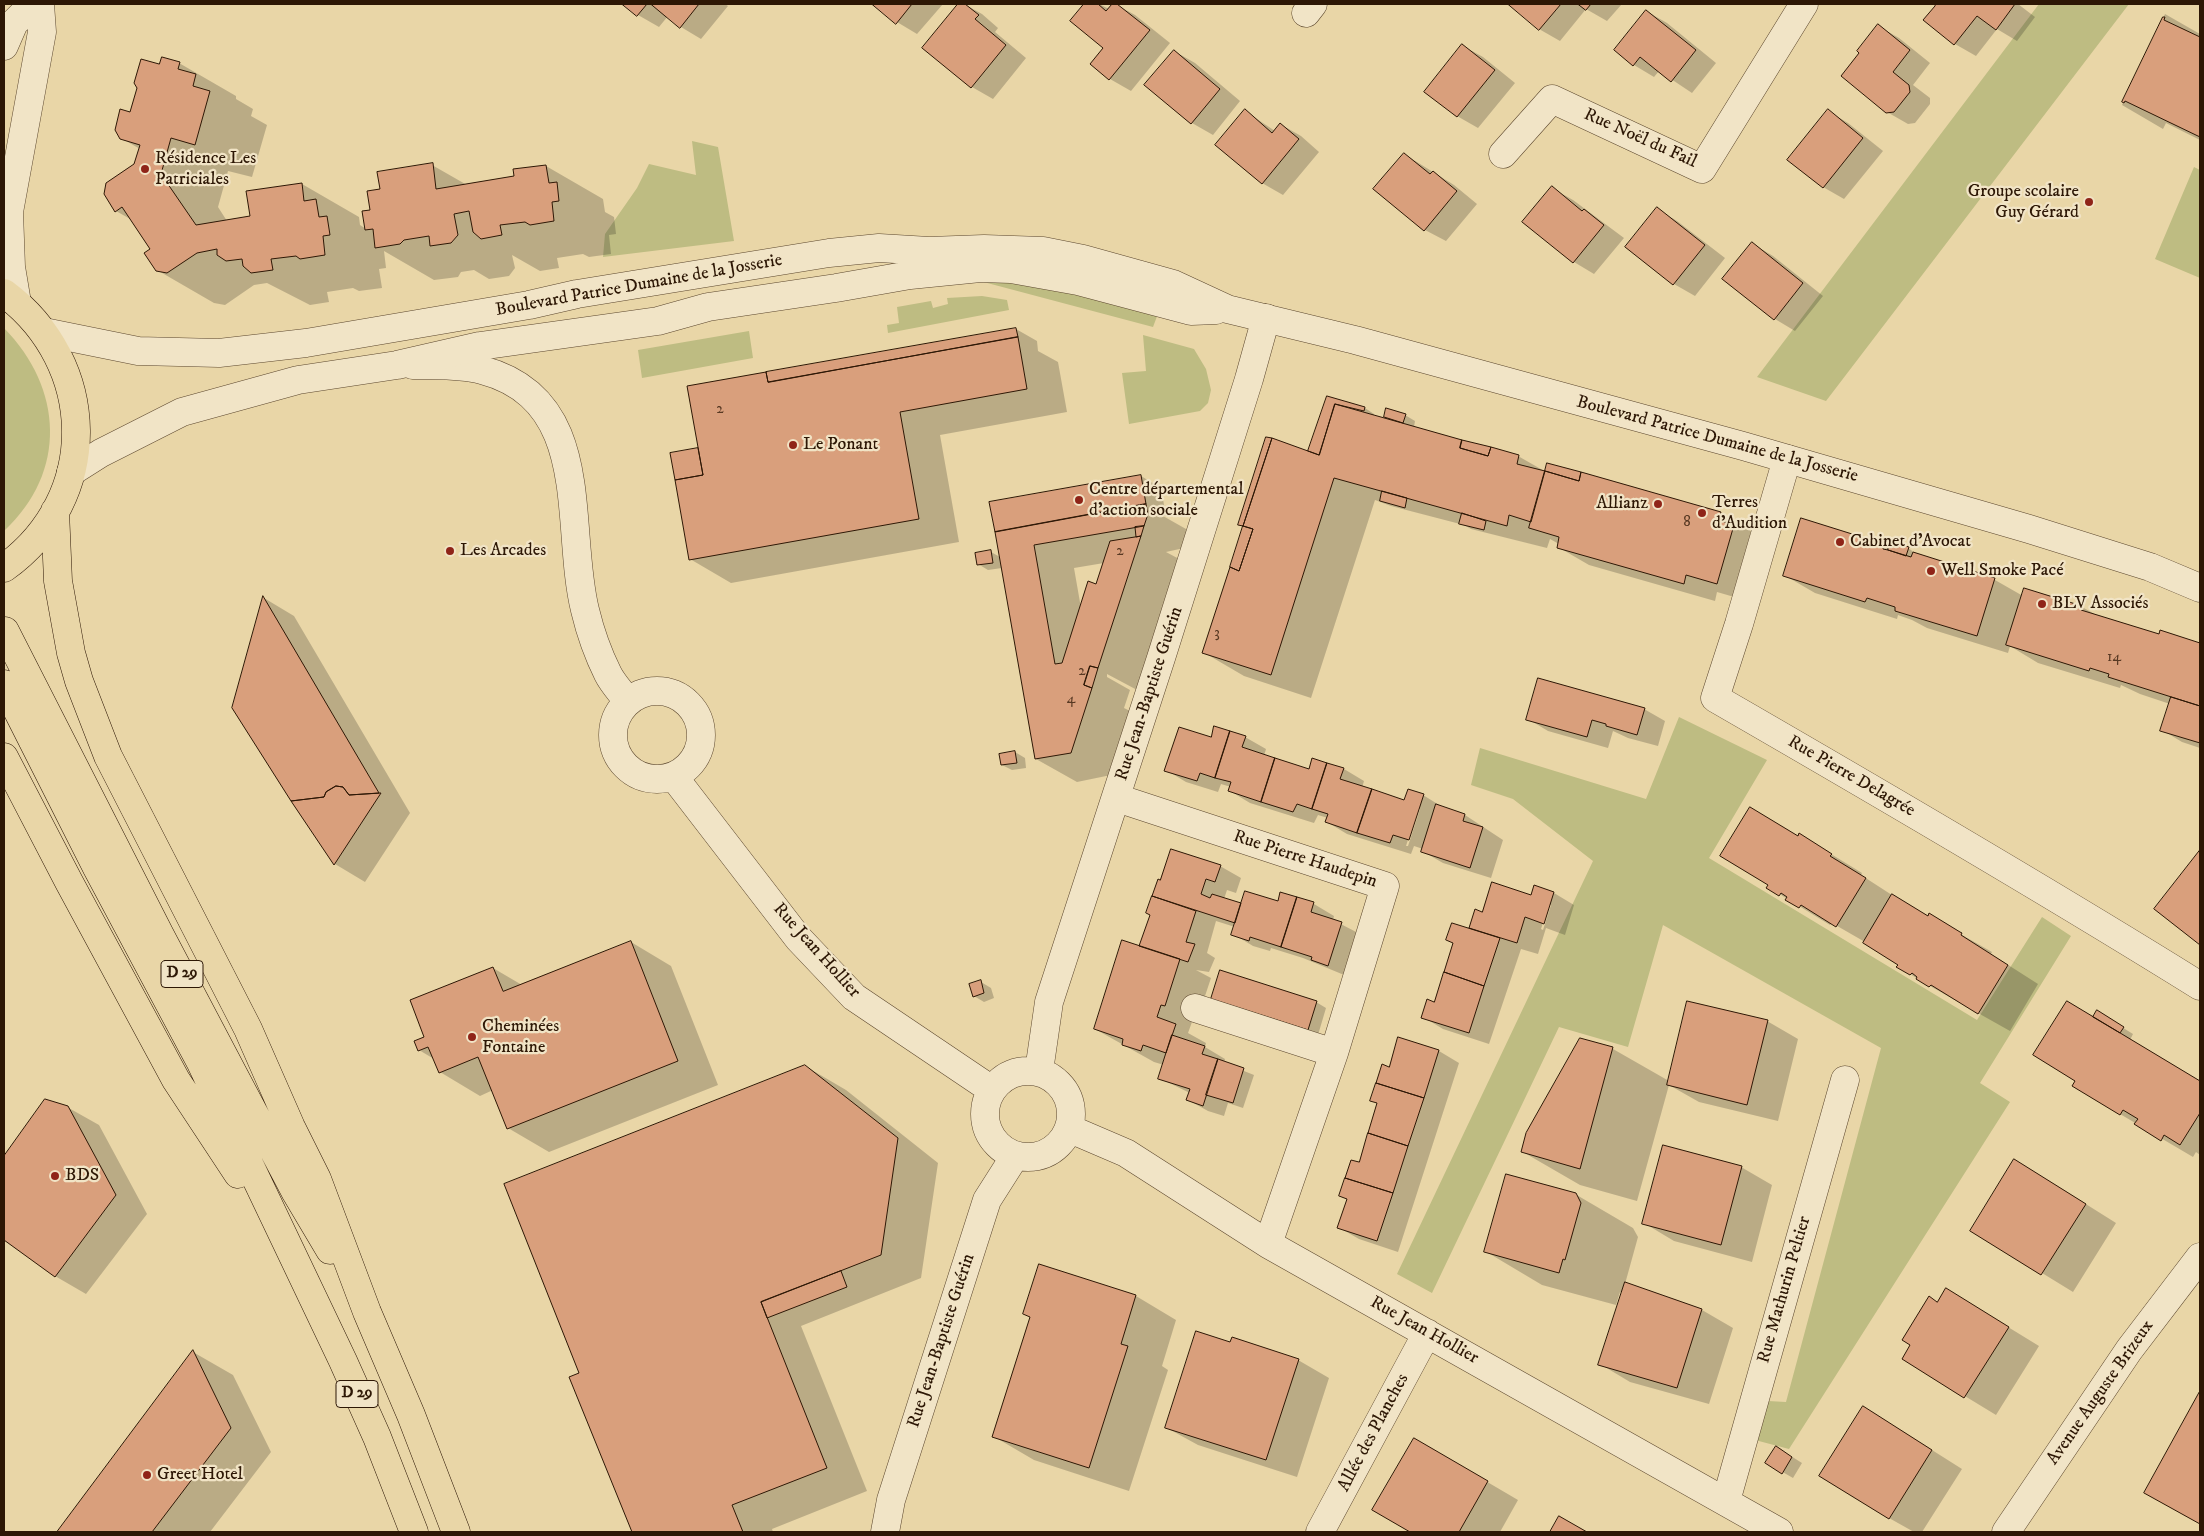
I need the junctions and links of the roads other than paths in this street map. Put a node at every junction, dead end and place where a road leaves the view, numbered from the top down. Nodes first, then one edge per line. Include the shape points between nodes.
1 (33, 4) edge
2 (40, 4) edge
3 (1804, 4) edge
4 (4, 46) edge
5 (1503, 154) dead end
6 (10, 298) edge
7 (1227, 309) junction
8 (1266, 318) junction
9 (44, 332) junction
10 (397, 365) junction
11 (1787, 459) junction
12 (71, 472) junction
13 (55, 511) junction
14 (4, 568) edge
15 (2200, 588) edge
16 (5, 631) dead end
17 (4, 684) edge
18 (628, 702) junction
19 (4, 757) edge
20 (674, 776) junction
21 (1117, 798) junction
22 (2200, 986) edge
23 (1195, 1008) dead end
24 (1334, 1052) junction
25 (1039, 1070) junction
26 (1845, 1080) dead end
27 (992, 1090) junction
28 (1070, 1129) junction
29 (1015, 1156) junction
30 (1268, 1244) junction
31 (2200, 1257) edge
32 (293, 1258) junction
33 (367, 1312) junction
34 (1428, 1333) junction
35 (1726, 1501) junction
36 (414, 1532) edge
37 (456, 1532) edge
38 (885, 1532) edge
39 (1320, 1532) edge
40 (1779, 1532) edge
41 (2006, 1532) edge

1 - 4 street via 14,23
2 - 6 street via 42,32 9,212
3 - 5 street, Rue Noël du Fail via 1702,169 1552,99
6 - 9 main road
7 - 8 street, Boulevard Patrice Dumaine de la Josserie
7 - 9 street, Boulevard Patrice Dumaine de la Josserie via 1173,284 1044,251 879,248 829,253 586,293 306,343 220,352 138,351
7 - 10 street, Boulevard Patrice Dumaine de la Josserie via 1191,311 1043,273 980,268 910,275 708,307 658,321 472,348
8 - 11 street, Boulevard Patrice Dumaine de la Josserie
8 - 21 street, Rue Jean-Baptiste Guérin
9 - 12 main road via 67,375 73,399 76,432
10 - 12 street, Boulevard Patrice Dumaine de la Josserie via 298,380 182,412
10 - 18 street via 481,370 512,383 530,396 547,415 560,435 570,478 584,609 609,676
11 - 15 street, Boulevard Patrice Dumaine de la Josserie via 2029,529 2150,567
11 - 22 street, Rue Pierre Delagrée via 1715,698 2078,910
12 - 13 main road
13 - 14 main road via 36,539
13 - 33 main road via 58,581 71,652 108,756 248,1029 317,1179
16 - 33 main road, D 29 via 296,1191
17 - 32 main road, D 29 via 201,1063
18 - 20 street via 616,719 613,739 619,758 634,773 654,779
18 - 20 street via 644,693 662,691 680,696 697,714 702,738 693,761
19 - 32 main road via 176,1080
20 - 27 street, Rue Jean Hollier via 798,938 854,997
21 - 24 street, Rue Pierre Haudepin via 1385,886
21 - 25 street, Rue Jean-Baptiste Guérin via 1049,1002
23 - 24 street
24 - 30 street, Rue Pierre Haudepin
25 - 27 street via 1012,1073
25 - 28 street via 1060,1083 1072,1104
26 - 35 street, Rue Mathurin Peltier
27 - 29 street via 985,1109 987,1128 998,1146
28 - 29 street via 1057,1147 1038,1157
28 - 30 street, Rue Jean Hollier via 1126,1153
29 - 38 street, Rue Jean-Baptiste Guérin via 987,1200 892,1500
30 - 34 street, Rue Jean Hollier
31 - 41 street, Avenue Auguste Brizeux via 2129,1350
32 - 36 main road, D 29 via 377,1437
33 - 37 main road, D 29
34 - 35 street, Rue Jean Hollier
34 - 39 street, Allée des Planches
35 - 40 street, Rue Jean Hollier

